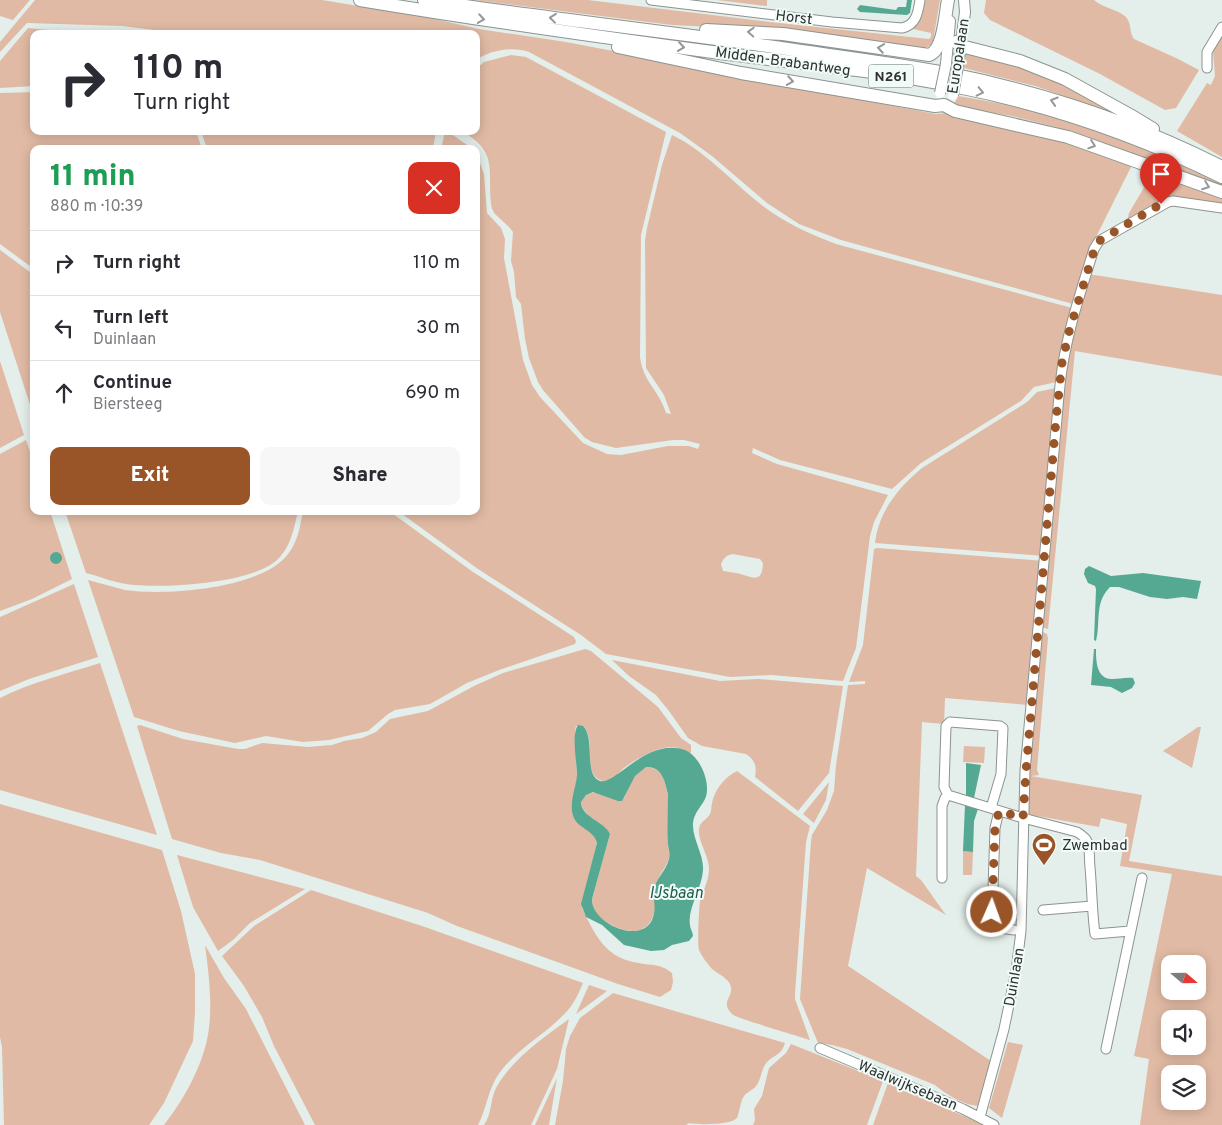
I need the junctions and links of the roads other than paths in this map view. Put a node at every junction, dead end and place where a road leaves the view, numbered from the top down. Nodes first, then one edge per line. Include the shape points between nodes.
1 (360, 0) edge
2 (424, 0) edge
3 (651, 0) edge
4 (920, 0) edge
5 (949, 0) edge
6 (964, 1) edge
7 (601, 23) junction
8 (1222, 27) edge
9 (546, 29) junction
10 (959, 44) junction
11 (952, 65) junction
12 (1207, 68) dead end
13 (946, 97) junction
14 (1166, 141) junction
15 (1222, 167) edge
16 (1222, 177) edge
17 (1222, 192) edge
18 (1222, 208) edge
19 (948, 795) junction
20 (995, 810) junction
21 (1023, 818) junction
22 (942, 878) dead end
23 (1142, 878) dead end
24 (1092, 906) junction
25 (1044, 910) dead end
26 (1014, 930) dead end
27 (1130, 931) junction
28 (820, 1048) dead end
29 (1106, 1049) dead end
30 (980, 1116) junction
31 (994, 1125) edge

1 -> 9 highway, Midden-Brabantweg / N261
7 -> 2 highway, Midden-Brabantweg / N261
3 - 4 street, Horst via 902,28 915,20
5 -> 7 highway, N261 via 939,46 929,55 783,34
5 - 11 main road, Europalaan
6 - 10 main road, Europalaan
14 -> 7 highway, Midden-Brabantweg / N261 via 1120,122 1042,97 948,74
8 - 12 street via 1207,52
9 -> 13 highway, N261 via 561,36 742,73 935,106
9 -> 16 highway, Midden-Brabantweg / N261 via 958,87 1078,119 1161,149
10 - 11 main road, Europalaan
10 - 14 highway, N261 via 1020,61 1065,79 1148,125
11 - 13 main road, Europalaan, bridge
13 -> 17 highway, N261 via 955,111 1068,137
14 - 15 highway, Midden-Brabantweg / N261
18 - 21 street, Duinlaan via 1174,200 1161,204 1099,241 1094,249 1062,363
19 - 20 street
19 - 20 street via 944,787 948,723 1000,726 1004,730
19 - 22 street via 942,806
20 - 21 street
20 - 26 street via 992,919 999,928
21 - 24 street via 1077,832 1088,841
21 - 30 street, Duinlaan via 1018,958 1004,1029
23 - 27 street
24 - 25 street
24 - 27 street via 1095,934
27 - 29 street
28 - 30 street, Waalwijksebaan
30 - 31 street, Waalwijksebaan

